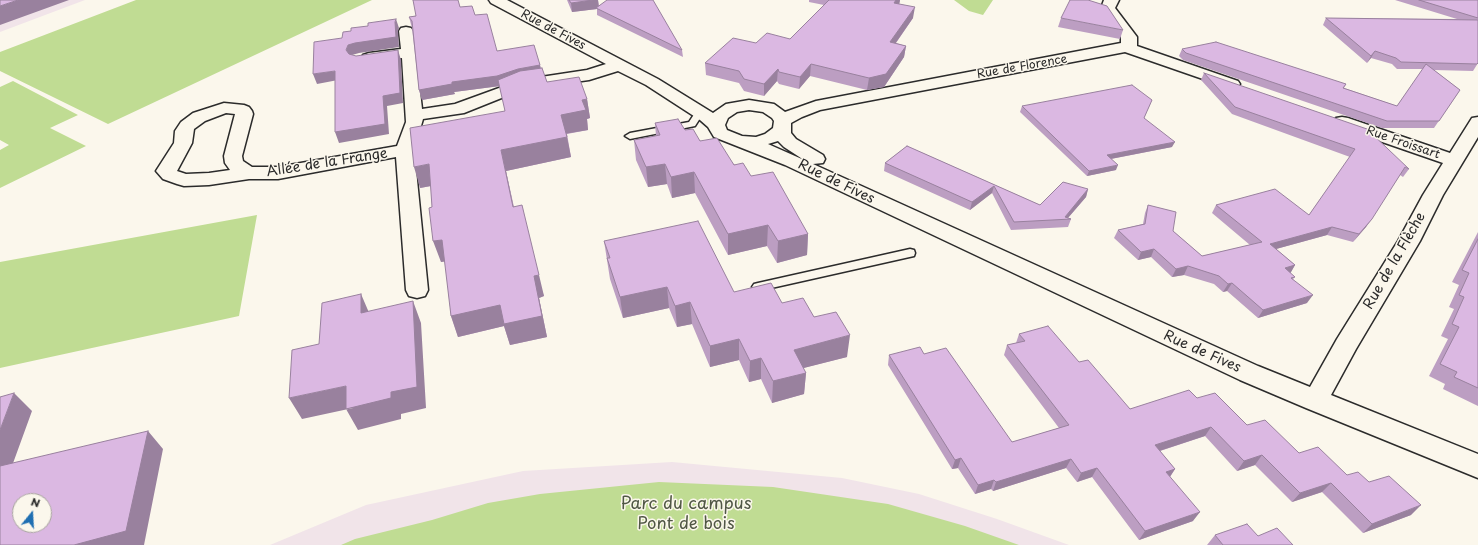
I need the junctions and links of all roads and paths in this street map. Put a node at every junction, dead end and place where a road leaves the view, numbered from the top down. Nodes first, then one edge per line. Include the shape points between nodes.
1 (496, 0) edge
2 (1112, 0) edge
3 (406, 31) dead end
4 (1126, 47) junction
5 (409, 52) junction
6 (360, 59) edge
7 (620, 65) junction
8 (652, 82) junction
9 (1244, 88) edge
10 (859, 97) junction
11 (737, 106) junction
12 (755, 106) junction
13 (700, 112) junction
14 (1324, 115) edge
15 (414, 116) junction
16 (1478, 122) edge
17 (716, 125) junction
18 (782, 126) junction
19 (630, 136) dead end
20 (739, 141) junction
21 (405, 150) junction
22 (1454, 161) junction
23 (249, 173) junction
24 (931, 226) junction
25 (910, 253) dead end
26 (755, 288) edge
27 (417, 290) dead end
28 (1316, 401) junction
29 (1478, 466) edge

1 - 7 street, Rue de Fives
2 - 4 street via 1108,8 1129,37 1130,44
3 - 5 street, Allée de la Frange
4 - 9 street
4 - 10 street, Rue de Florence
5 - 6 street
5 - 15 street, Allée de la Frange
7 - 8 street, Rue de Fives
7 - 15 street via 589,75 521,85 458,109
8 - 11 street, Rue de Fives via 698,100
8 - 13 street, Rue de Fives
10 - 12 street, Rue de Florence
10 - 18 street, Rue de Florence via 805,109
11 - 12 street, Rue de Fives
11 - 17 street via 723,112 717,118
12 - 18 street, Rue de Fives via 778,114
13 - 17 street, Rue de Fives
13 - 19 lane via 692,124
14 - 22 street, Rue Froissart
15 - 21 street, Allée de la Frange
16 - 22 street, Rue de la Flèche
17 - 20 street, Rue de Fives via 720,133
18 - 20 street, Rue de Florence via 777,134 764,140
18 - 24 street, Rue de Fives via 786,139 805,153
20 - 24 street, Rue de Fives via 792,160
21 - 23 street, Allée de la Frange via 278,173
21 - 27 street, Allée de la Frange
22 - 28 street, Rue de la Flèche
23 - 23 street, Allée de la Frange via 239,168 233,156 244,114 243,111 230,108 216,110 192,121 184,131 183,143 166,171 170,176 184,180
24 - 28 street, Rue de Fives via 1216,359
25 - 26 lane
28 - 29 street, Rue de Fives

